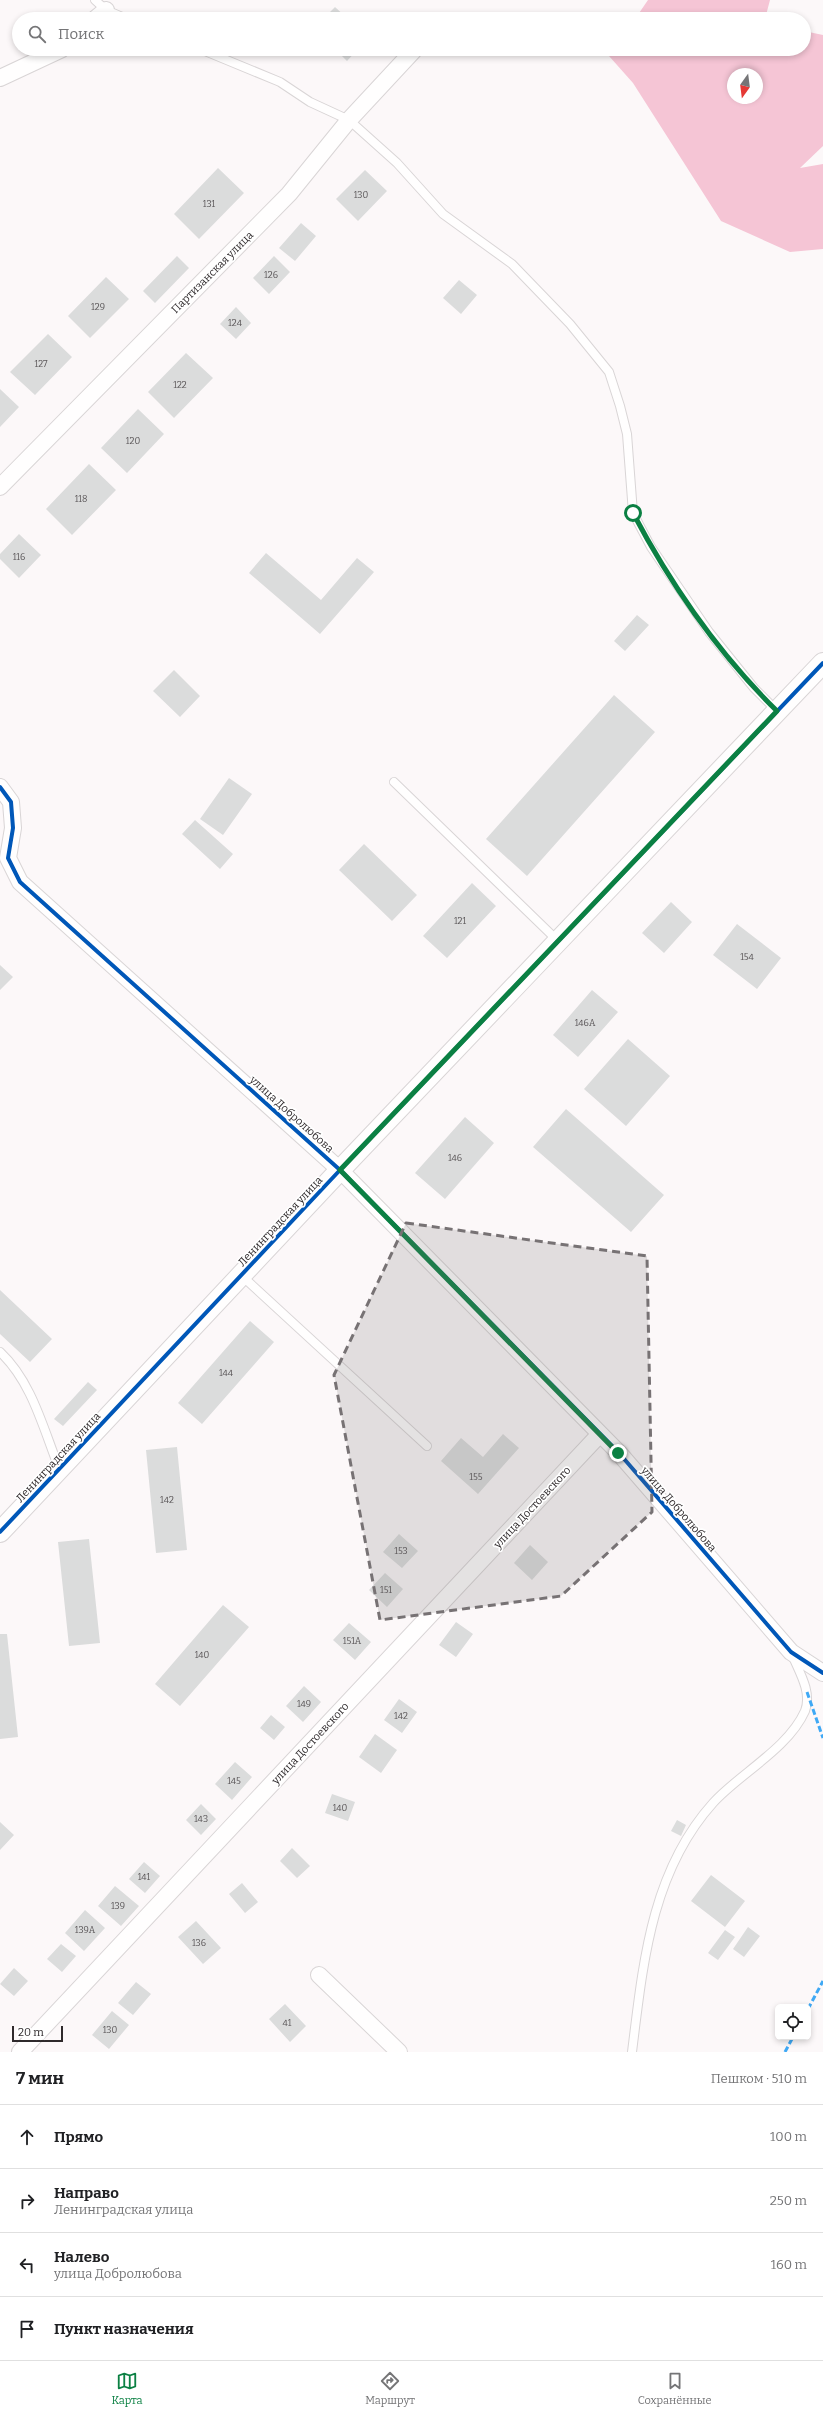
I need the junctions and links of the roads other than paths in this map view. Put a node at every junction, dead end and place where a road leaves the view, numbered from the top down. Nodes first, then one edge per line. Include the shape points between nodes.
1 (47, 56) edge
2 (217, 56) edge
3 (408, 56) edge
4 (0, 78) edge
5 (349, 120) junction
6 (0, 487) edge
7 (823, 663) edge
8 (777, 711) junction
9 (394, 782) dead end
10 (0, 786) edge
11 (4, 862) edge
12 (558, 942) junction
13 (340, 1170) junction
14 (241, 1275) junction
15 (0, 1352) edge
16 (600, 1434) junction
17 (427, 1446) dead end
18 (59, 1469) junction
19 (0, 1532) edge
20 (792, 1652) junction
21 (823, 1673) edge
22 (319, 1975) dead end
23 (20, 2052) edge
24 (399, 2052) edge
25 (632, 2052) edge

1 - 4 street
2 - 5 lane via 280,82 310,102
3 - 5 street, Партизанская улица
5 - 6 street, Партизанская улица via 289,194
5 - 8 lane via 397,163 443,214 512,264 570,324 609,372 627,434 633,513 651,547 709,632 754,688
7 - 8 street, Ленинградская улица
8 - 12 street, Ленинградская улица
9 - 12 lane
10 - 11 street, улица Добролюбова via 11,802 13,828
11 - 13 street, улица Добролюбова via 20,882
12 - 13 street, Ленинградская улица
13 - 14 street, Ленинградская улица
13 - 16 street, улица Добролюбова
14 - 17 lane
14 - 18 street, Ленинградская улица
15 - 18 lane via 9,1360 29,1392
16 - 20 street, улица Добролюбова
16 - 23 street, улица Достоевского
18 - 19 street, Ленинградская улица
20 - 21 street, улица Добролюбова
20 - 25 lane via 807,1692 805,1710 792,1731 714,1802 691,1830 677,1855 654,1913
22 - 24 street

